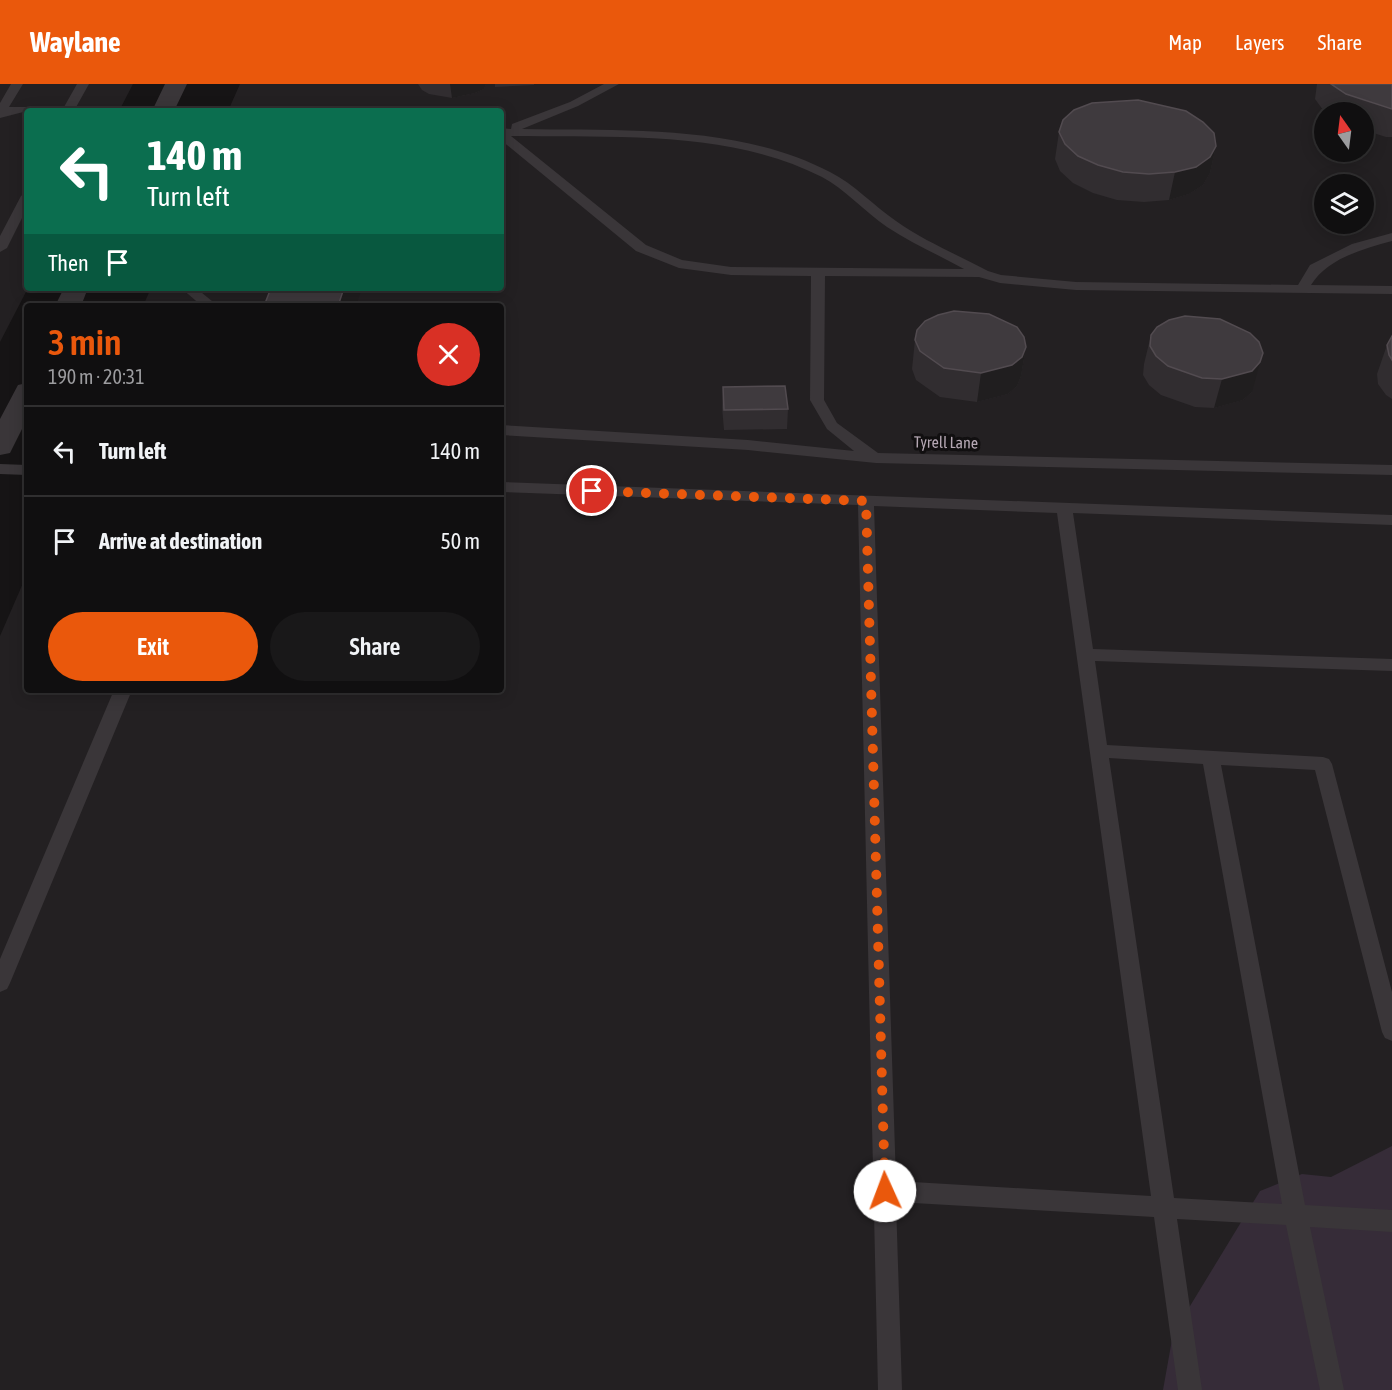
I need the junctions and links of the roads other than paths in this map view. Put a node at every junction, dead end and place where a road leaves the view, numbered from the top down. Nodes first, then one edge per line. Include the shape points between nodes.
1 (17, 84) edge
2 (83, 84) edge
3 (176, 84) edge
4 (613, 84) edge
5 (71, 108) edge
6 (164, 108) edge
7 (24, 109) edge
8 (1, 111) edge
9 (504, 131) edge
10 (504, 132) edge
11 (504, 135) edge
12 (22, 214) edge
13 (1392, 237) edge
14 (0, 248) edge
15 (818, 270) junction
16 (983, 273) junction
17 (1302, 289) junction
18 (1392, 290) edge
19 (192, 291) edge
20 (207, 303) edge
21 (24, 397) edge
22 (504, 430) edge
23 (0, 447) edge
24 (876, 458) junction
25 (0, 469) edge
26 (24, 470) edge
27 (1392, 470) edge
28 (504, 488) edge
29 (866, 501) junction
30 (1064, 508) junction
31 (1392, 520) edge
32 (1085, 655) junction
33 (1392, 665) edge
34 (122, 693) edge
35 (1101, 751) junction
36 (1211, 758) junction
37 (0, 983) edge
38 (1392, 1032) edge
39 (885, 1191) junction
40 (1164, 1208) junction
41 (1296, 1216) junction
42 (1392, 1221) edge
43 (890, 1390) edge
44 (1190, 1390) edge
45 (1332, 1390) edge

1 - 8 lane
2 - 5 lane
3 - 6 street
4 - 9 lane
7 - 8 lane
10 - 16 lane via 645,135 725,143 781,156 827,175 893,225
11 - 15 lane via 641,248 679,264 731,271
12 - 14 lane
13 - 17 lane via 1357,247 1316,268
15 - 16 lane
15 - 24 lane via 817,400 835,433
16 - 17 lane via 1000,279 1076,286
17 - 18 lane
19 - 20 lane
21 - 23 street
22 - 24 lane, Tyrell Lane via 747,445
24 - 27 lane, Tyrell Lane
25 - 26 lane
28 - 29 lane
29 - 30 lane
29 - 39 lane
30 - 31 lane
30 - 32 lane
32 - 33 lane
32 - 35 lane
34 - 37 lane
35 - 36 lane
35 - 40 lane
36 - 38 lane via 1323,764
36 - 41 lane
39 - 40 lane
39 - 43 lane
40 - 41 lane
40 - 44 lane
41 - 42 lane
41 - 45 lane

